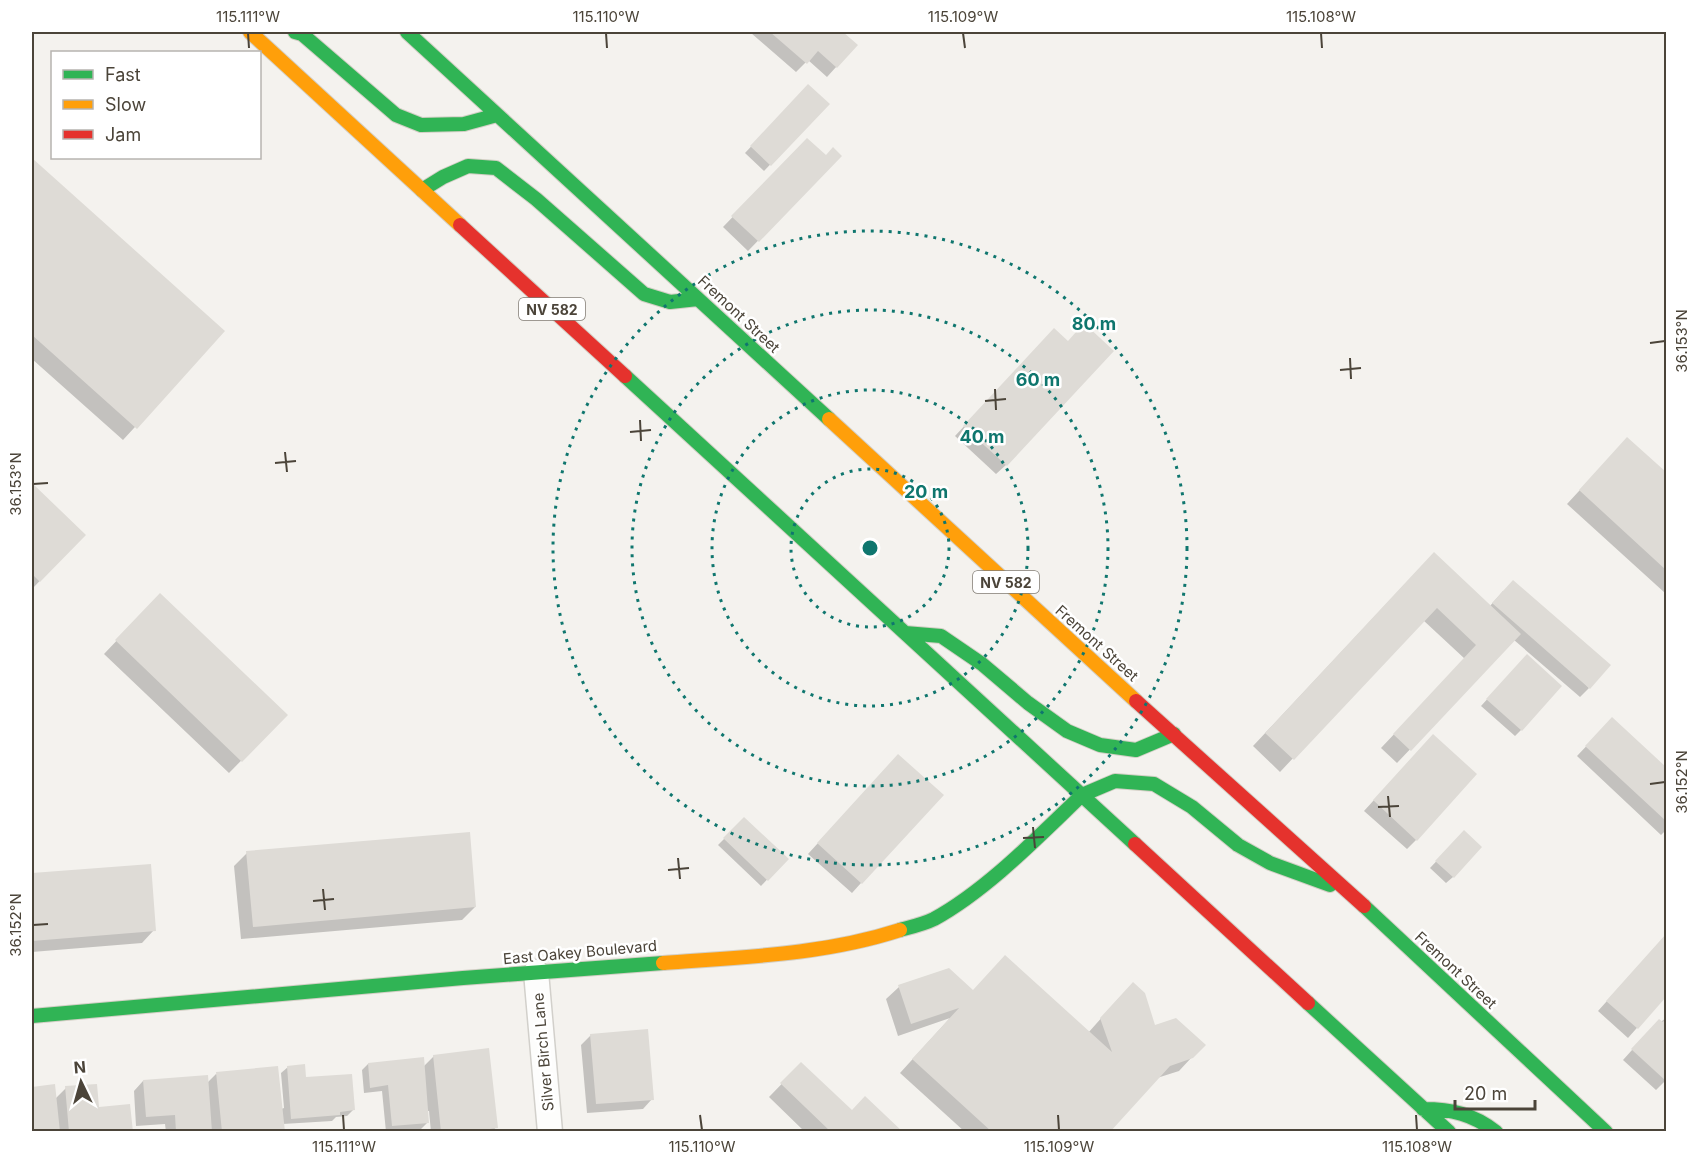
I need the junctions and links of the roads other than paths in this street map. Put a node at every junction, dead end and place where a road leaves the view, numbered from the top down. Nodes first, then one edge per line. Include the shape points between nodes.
1 (250, 32) edge
2 (296, 32) edge
3 (406, 32) edge
4 (497, 115) junction
5 (422, 190) junction
6 (698, 299) junction
7 (905, 633) junction
8 (1174, 734) junction
9 (1082, 795) junction
10 (1349, 892) junction
11 (536, 972) junction
12 (32, 1016) edge
13 (1423, 1109) junction
14 (549, 1131) edge
15 (1449, 1131) edge
16 (1496, 1131) edge
17 (1606, 1131) edge

1 - 5 main road, NV 582
2 - 4 main road via 396,115 421,125 464,124
3 - 4 main road, Fremont Street / NV 582
4 - 6 main road, Fremont Street / NV 582
5 - 6 main road via 468,166 496,168 644,294 670,302
5 - 7 main road, NV 582
6 - 8 main road, Fremont Street / NV 582
7 - 8 main road via 941,636 1067,731 1100,745 1136,750
7 - 9 main road, NV 582
8 - 10 main road, Fremont Street / NV 582
9 - 10 main road via 1115,781 1154,784 1192,807 1238,845 1270,863
9 - 11 main road, East Oakey Boulevard via 964,900 932,920 870,940 798,952
9 - 13 main road, NV 582
10 - 17 main road, Fremont Street / NV 582
11 - 12 main road, East Oakey Boulevard
11 - 14 street, Silver Birch Lane
13 - 15 main road, NV 582
13 - 16 main road via 1463,1111

